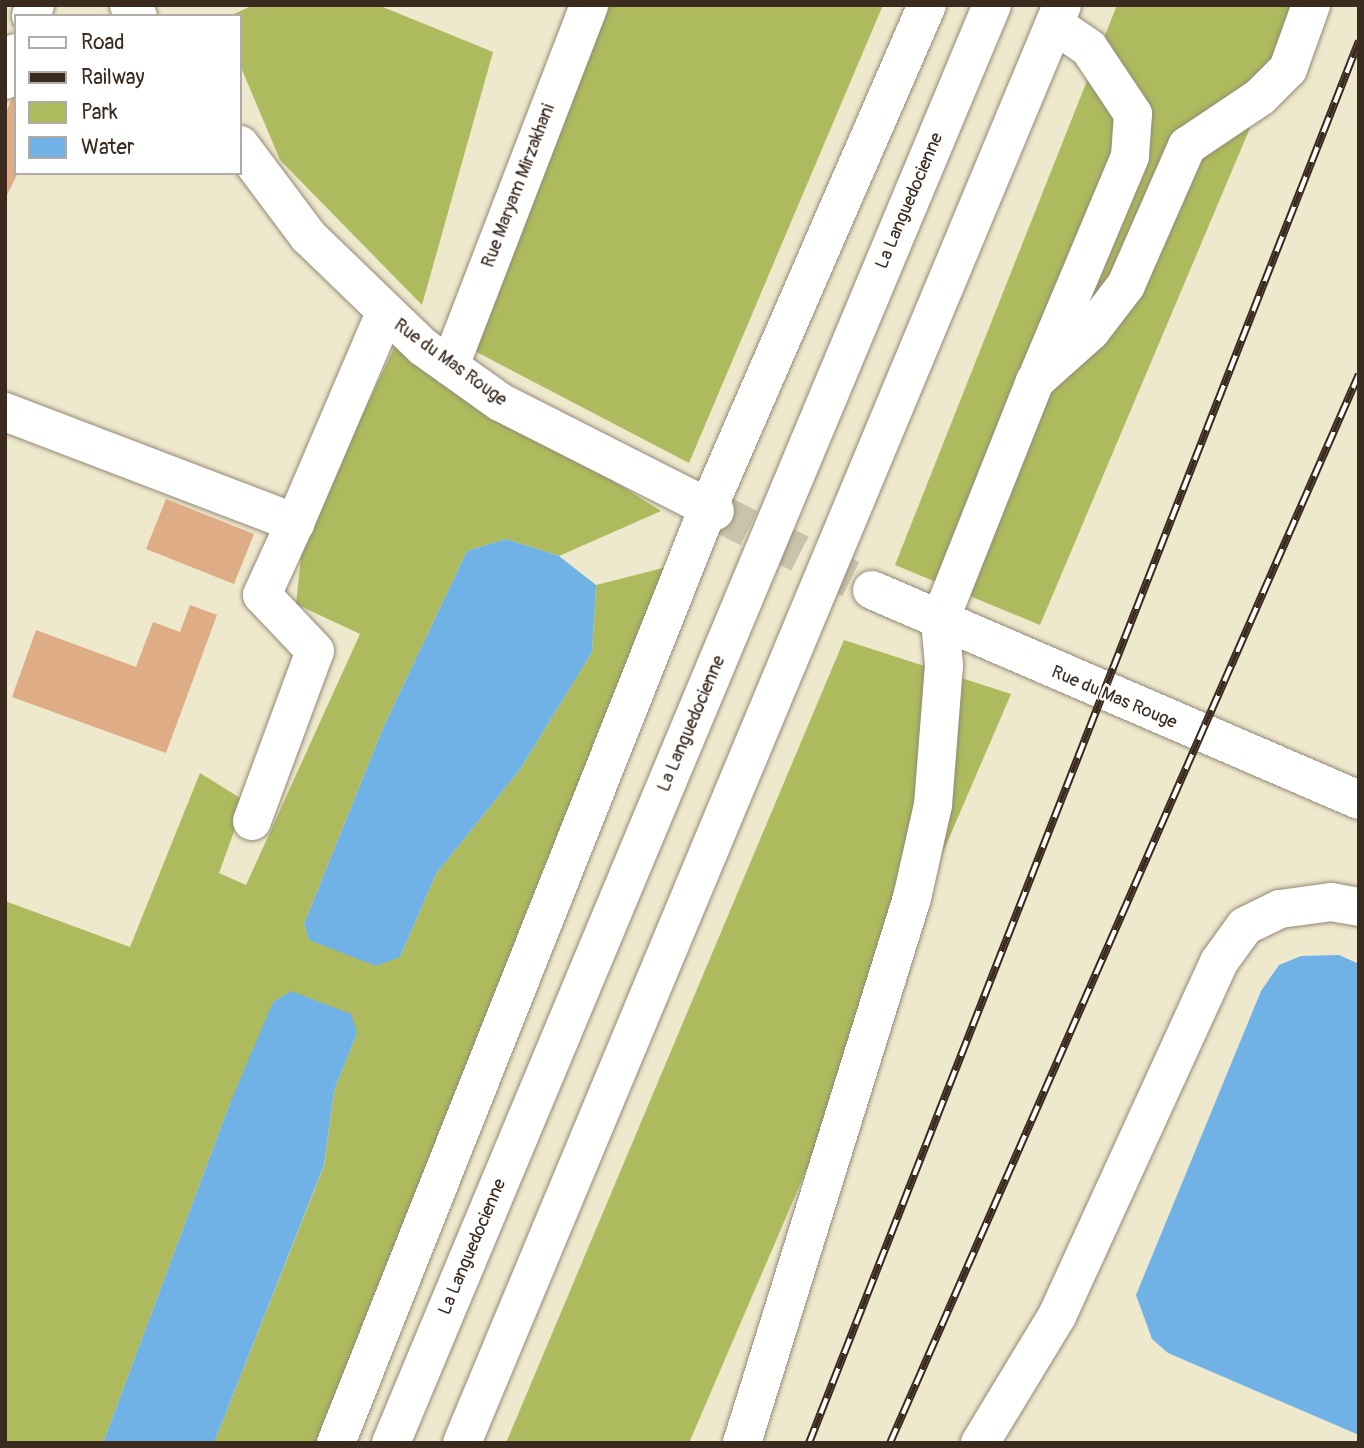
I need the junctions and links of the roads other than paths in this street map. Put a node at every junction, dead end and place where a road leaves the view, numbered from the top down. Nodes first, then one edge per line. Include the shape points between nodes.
1 (589, 5) edge
2 (927, 5) edge
3 (992, 5) edge
4 (1311, 5) edge
5 (1058, 15) edge
6 (14, 58) edge
7 (5, 80) edge
8 (242, 148) edge
9 (384, 315) junction
10 (450, 366) junction
11 (1035, 382) junction
12 (5, 412) edge
13 (712, 509) junction
14 (295, 523) junction
15 (872, 590) tunnel mouth
16 (940, 620) junction
17 (1359, 800) edge
18 (252, 821) dead end
19 (1359, 907) edge
20 (336, 1443) edge
21 (391, 1443) edge
22 (462, 1443) edge
23 (742, 1443) edge
24 (980, 1443) edge

1 - 10 main road, Rue Maryam Mirzakhani
2 - 13 main road
3 - 21 main road, La Languedocienne
4 - 11 main road via 1288,69 1260,97 1187,146 1126,285 1091,331
5 - 11 main road via 1089,48 1133,114 1130,156
5 - 22 main road
6 - 7 main road
8 - 9 main road, Rue du Mas Rouge via 308,236
9 - 10 main road, Rue du Mas Rouge
9 - 14 main road
10 - 13 main road, Rue du Mas Rouge via 500,402
11 - 16 main road
12 - 14 main road
13 - 20 main road
14 - 18 main road via 262,595 315,651
15 - 16 main road, Rue du Mas Rouge
16 - 17 main road, Rue du Mas Rouge
16 - 23 main road via 944,665 933,804 912,898
19 - 24 main road via 1331,902 1280,909 1245,926 1219,962 1057,1316

